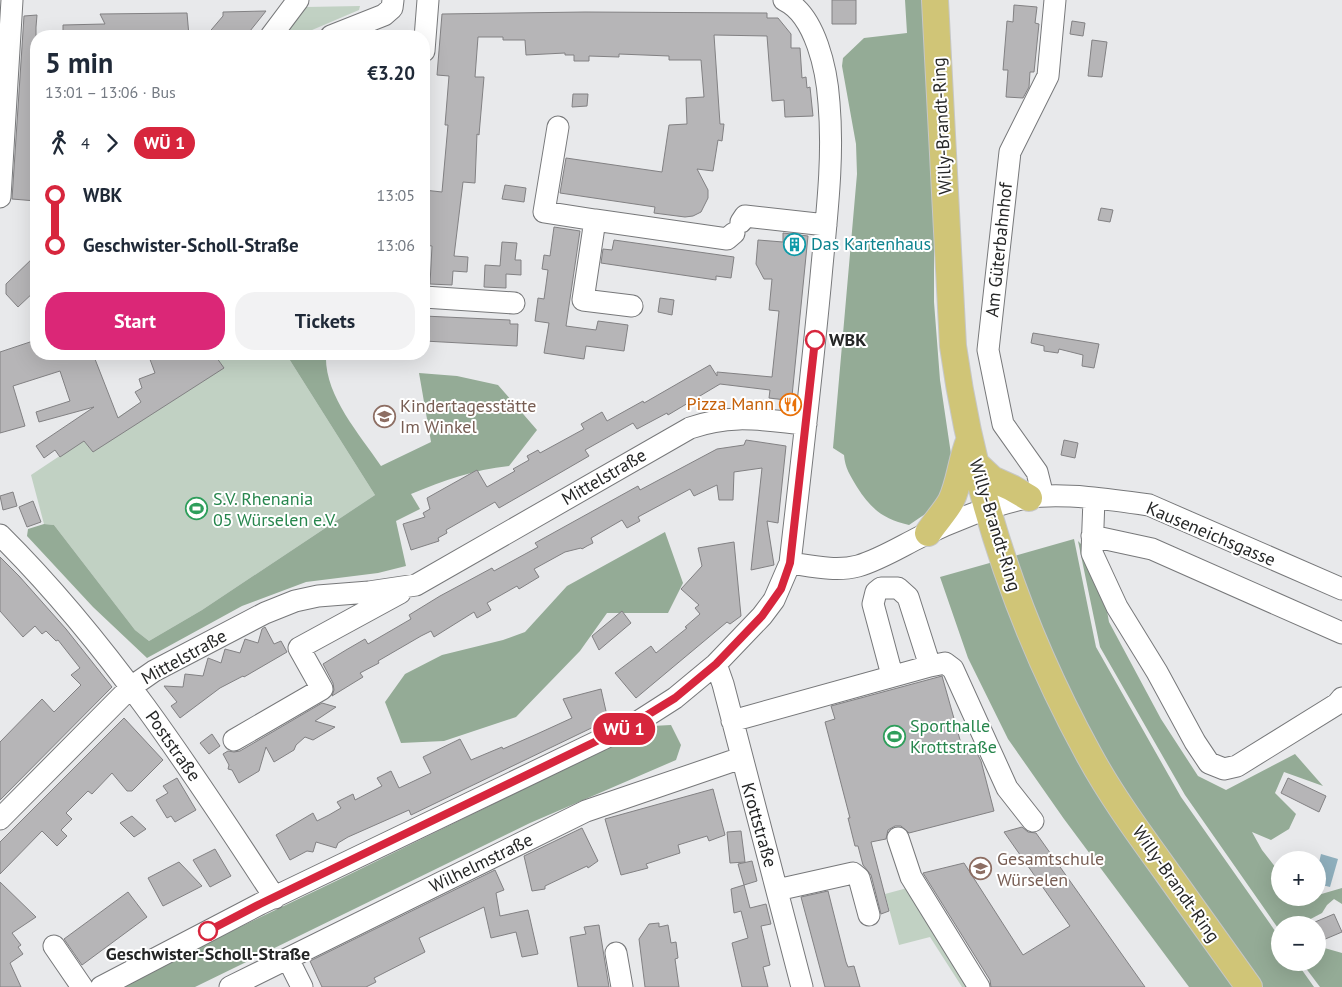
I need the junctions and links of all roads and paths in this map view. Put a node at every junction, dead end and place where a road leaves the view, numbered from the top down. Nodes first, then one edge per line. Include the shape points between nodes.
1 (12, 0) edge
2 (298, 0) edge
3 (393, 0) edge
4 (428, 0) edge
5 (786, 0) edge
6 (935, 0) edge
7 (1054, 1) edge
8 (275, 30) edge
9 (345, 30) edge
10 (426, 30) edge
11 (4, 71) edge
12 (558, 127) dead end
13 (0, 197) edge
14 (595, 220) junction
15 (826, 224) junction
16 (430, 297) edge
17 (514, 303) dead end
18 (632, 306) dead end
19 (806, 424) junction
20 (972, 452) junction
21 (1036, 497) junction
22 (1094, 499) junction
23 (987, 510) junction
24 (928, 533) junction
25 (0, 535) edge
26 (1092, 536) junction
27 (790, 563) junction
28 (416, 585) junction
29 (1342, 589) edge
30 (1342, 633) edge
31 (716, 664) junction
32 (930, 666) junction
33 (892, 675) junction
34 (131, 687) junction
35 (1342, 698) edge
36 (732, 721) junction
37 (234, 740) dead end
38 (741, 758) junction
39 (0, 819) edge
40 (1033, 821) dead end
41 (898, 838) dead end
42 (777, 890) junction
43 (275, 898) junction
44 (869, 915) dead end
45 (54, 946) dead end
46 (616, 953) dead end
47 (288, 959) junction
48 (82, 987) edge
49 (101, 987) edge
50 (230, 987) edge
51 (302, 987) edge
52 (622, 987) edge
53 (802, 987) edge
54 (979, 987) edge
55 (1249, 987) edge

1 - 11 street
2 - 8 street
3 - 9 street via 392,8 384,15
4 - 10 street
5 - 15 street via 800,14 819,47 829,102
6 - 20 main road, Willy-Brandt-Ring via 953,346 960,400
7 - 21 street, Am Güterbahnhof via 1048,76 1010,152 988,350 1003,424 1037,472
11 - 13 street
12 - 14 street via 544,212
14 - 15 street via 727,239 745,216
14 - 18 street via 582,307
15 - 19 street
16 - 17 street
19 - 27 street
19 - 28 street, Mittelstraße via 729,418 690,428
20 - 21 main road via 992,479
20 - 23 main road, Willy-Brandt-Ring
20 - 24 main road via 962,456 960,475 951,501
21 - 22 street, Kauseneichsgasse
21 - 23 street, Kauseneichsgasse
22 - 26 street
22 - 29 street, Kauseneichsgasse via 1149,505
23 - 24 street, Kauseneichsgasse
23 - 55 main road, Willy-Brandt-Ring via 1046,670 1088,754 1126,815
24 - 27 street, Kauseneichsgasse via 857,567
25 - 34 street, Poststraße via 40,575
26 - 30 street via 1152,549
26 - 35 street via 1092,553 1117,607 1210,763 1224,769 1237,766
27 - 31 street via 774,600
28 - 34 street, Mittelstraße via 295,601 154,671
28 - 37 street, Mittelstraße via 298,648 322,689
31 - 36 street, Krottstraße
31 - 43 street via 675,698 636,722
32 - 33 street
32 - 33 street via 908,597 898,588 882,588 876,592 873,604
32 - 40 street via 945,663 953,669 1007,788
33 - 36 street
34 - 39 street, Mittelstraße
34 - 43 street, Poststraße via 186,762
36 - 38 street, Krottstraße
38 - 42 street, Krottstraße
38 - 47 street, Wilhelmstraße via 586,811
41 - 54 street via 908,871
42 - 44 street via 854,873 859,878
42 - 53 street, Krottstraße
43 - 49 street
45 - 48 street
46 - 52 street
47 - 50 street, Wilhelmstraße
47 - 51 street

